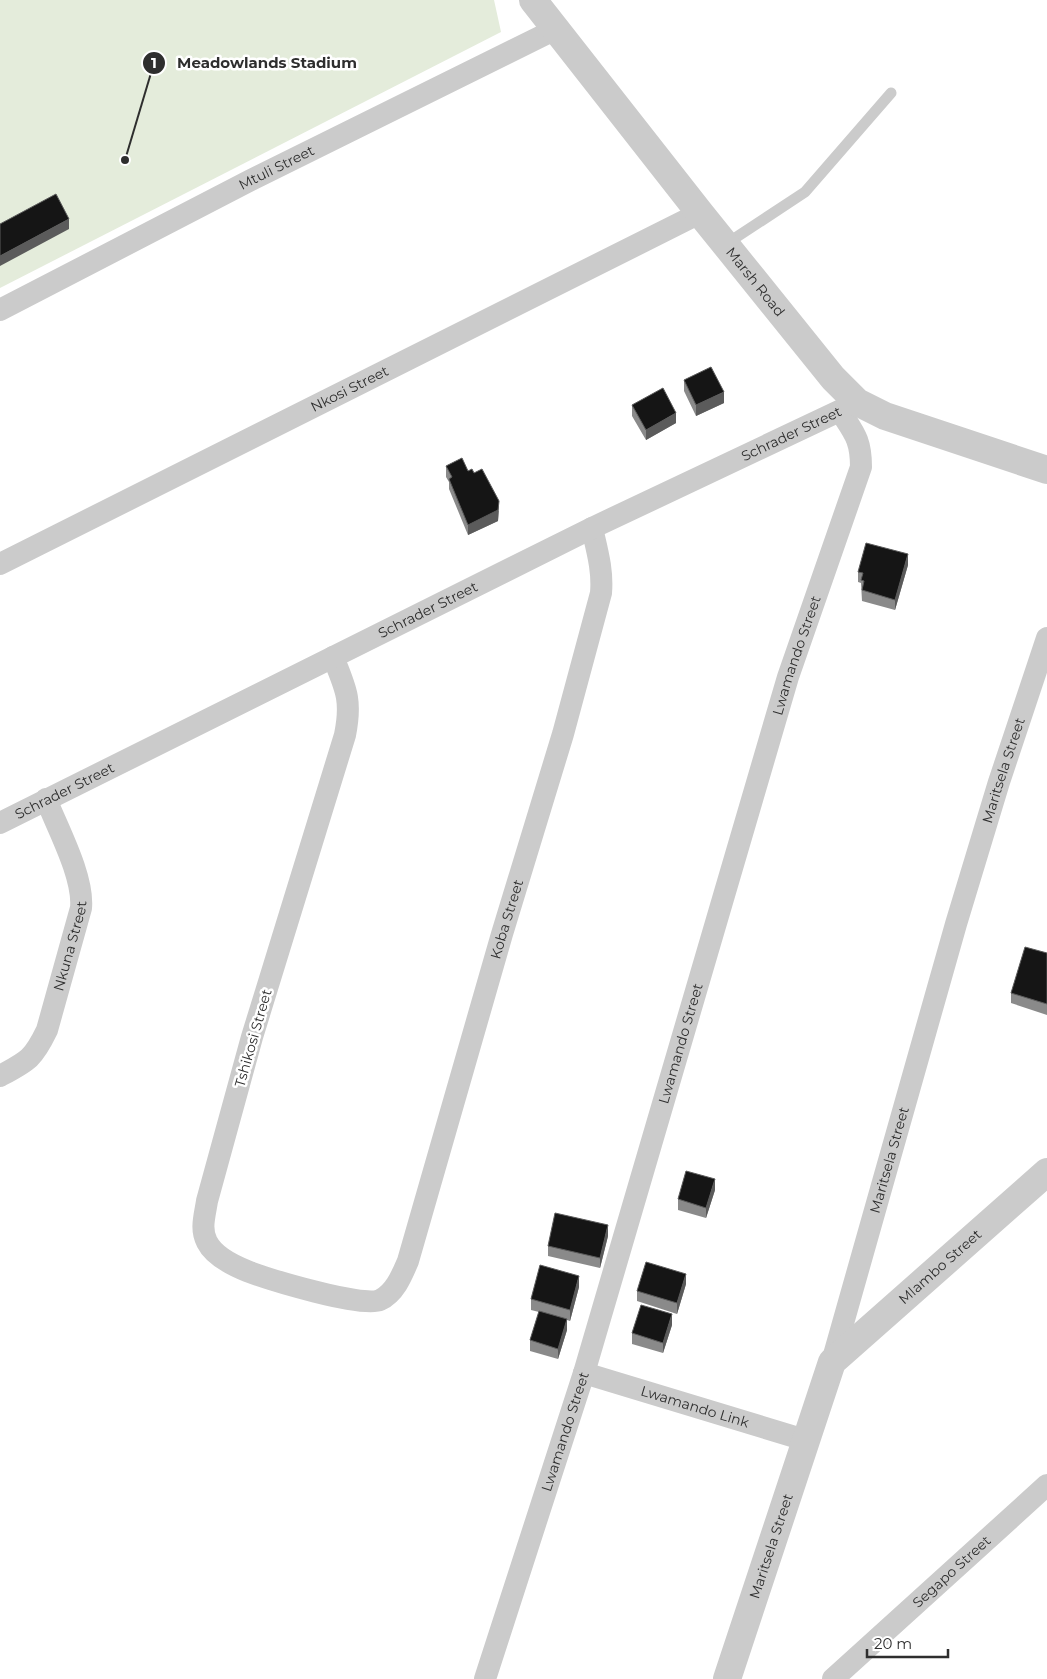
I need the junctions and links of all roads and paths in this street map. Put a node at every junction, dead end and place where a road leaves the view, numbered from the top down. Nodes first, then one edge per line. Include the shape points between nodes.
1 (533, 0) edge
2 (556, 30) junction
3 (891, 93) dead end
4 (700, 213) junction
5 (726, 244) junction
6 (0, 310) edge
7 (849, 406) junction
8 (1047, 470) edge
9 (592, 528) junction
10 (0, 564) edge
11 (1047, 638) edge
12 (333, 657) junction
13 (46, 799) junction
14 (0, 823) edge
15 (0, 1076) edge
16 (1047, 1172) edge
17 (379, 1300) joint
18 (832, 1362) junction
19 (584, 1373) junction
20 (805, 1440) junction
21 (1047, 1485) edge
22 (485, 1679) edge
23 (727, 1679) edge
24 (834, 1679) edge

1 - 2 street, Marsh Road
2 - 4 street, Marsh Road
2 - 6 street, Mtuli Street via 251,180
3 - 5 lane via 805,192
4 - 5 street, Marsh Road
4 - 10 street, Nkosi Street
5 - 7 street, Marsh Road via 833,378
7 - 8 street, Marsh Road
7 - 9 street, Schrader Street
7 - 19 street, Lwamando Street via 861,453 861,467 788,677
9 - 12 street, Schrader Street
9 - 17 street, Koba Street via 600,558 601,593 566,725 408,1261 400,1280
11 - 18 street, Maritsela Street via 956,924
12 - 13 street, Schrader Street
12 - 17 street, Tshikosi Street via 349,702 345,735 252,1038 211,1185 203,1229 214,1251 246,1270 332,1296
13 - 14 street, Schrader Street
13 - 15 street, Nkuna Street via 77,875 81,908 40,1045 29,1059
16 - 18 street, Mlambo Street
18 - 20 street, Maritsela Street
19 - 20 street, Lwamando Link
19 - 22 street, Lwamando Street
20 - 23 street, Maritsela Street
21 - 24 street, Segapo Street

